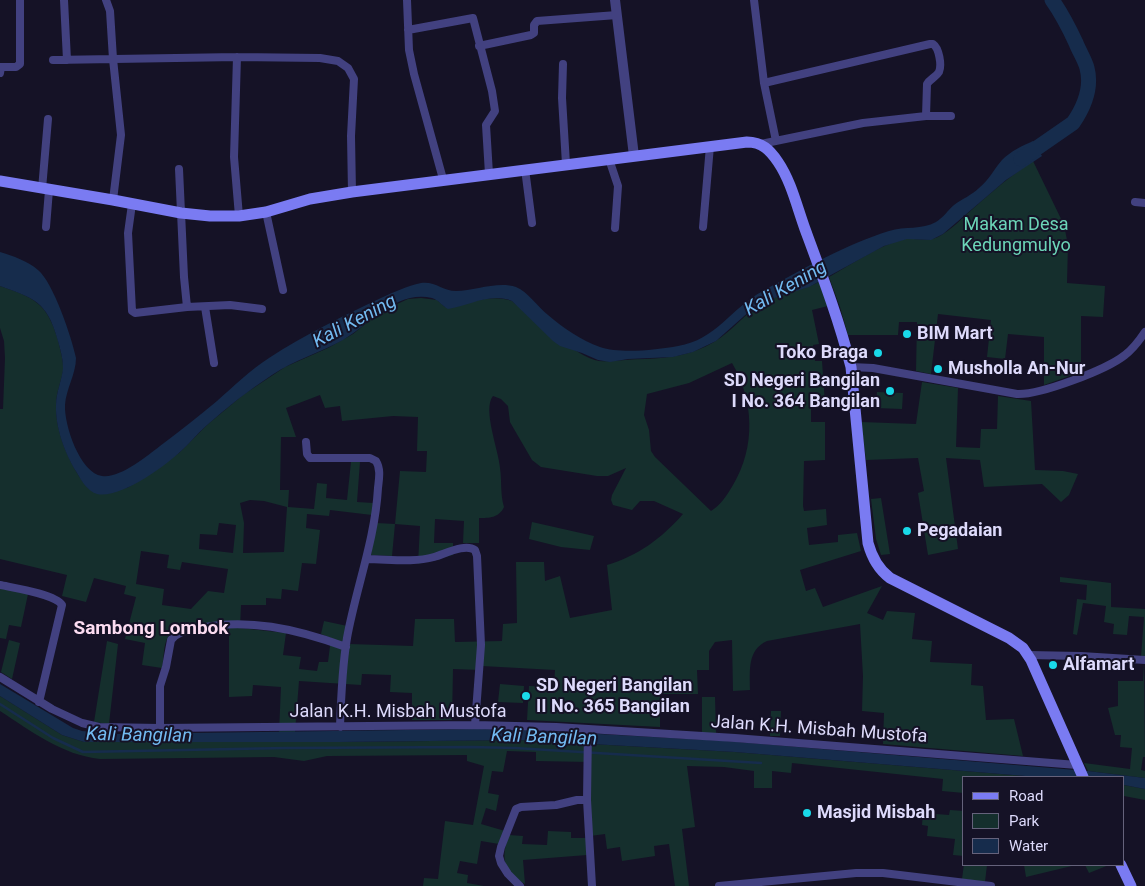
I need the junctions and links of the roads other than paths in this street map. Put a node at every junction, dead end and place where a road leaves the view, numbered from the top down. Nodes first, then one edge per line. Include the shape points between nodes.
1 (20, 0) edge
2 (64, 0) edge
3 (106, 0) edge
4 (407, 0) edge
5 (615, 0) edge
6 (754, 0) edge
7 (617, 15) junction
8 (408, 30) junction
9 (479, 46) junction
10 (237, 57) junction
11 (112, 59) junction
12 (53, 60) dead end
13 (67, 60) junction
14 (563, 64) dead end
15 (0, 69) edge
16 (764, 83) junction
17 (926, 116) junction
18 (950, 116) dead end
19 (48, 119) dead end
20 (776, 141) junction
21 (761, 144) junction
22 (710, 146) junction
23 (634, 156) junction
24 (609, 159) junction
25 (566, 164) junction
26 (179, 169) dead end
27 (525, 169) junction
28 (489, 174) junction
29 (443, 179) junction
30 (0, 181) edge
31 (45, 189) junction
32 (352, 192) junction
33 (113, 200) junction
34 (1135, 202) dead end
35 (1145, 203) edge
36 (132, 204) junction
37 (266, 212) junction
38 (181, 213) junction
39 (239, 216) junction
40 (532, 223) dead end
41 (46, 227) dead end
42 (703, 227) dead end
43 (616, 228) dead end
44 (282, 290) dead end
45 (187, 307) junction
46 (205, 307) junction
47 (262, 310) dead end
48 (1145, 332) edge
49 (214, 363) dead end
50 (851, 367) junction
51 (306, 442) dead end
52 (367, 559) junction
53 (0, 585) edge
54 (346, 647) junction
55 (1028, 655) junction
56 (1145, 660) edge
57 (0, 677) edge
58 (39, 702) junction
59 (475, 726) junction
60 (340, 727) junction
61 (160, 728) junction
62 (588, 730) junction
63 (1080, 770) edge
64 (587, 800) junction
65 (1121, 866) edge
66 (520, 886) edge
67 (592, 886) edge
68 (719, 886) edge
69 (991, 886) edge
70 (1131, 886) edge

1 - 15 street via 20,64
2 - 13 street
3 - 11 street via 110,11
4 - 8 street
5 - 7 street
6 - 16 street
7 - 9 street via 537,21 531,35
7 - 23 street
8 - 9 street via 473,18
8 - 29 street via 414,74
9 - 28 street via 495,110 486,125
10 - 11 street
10 - 32 street via 320,58 338,61 351,72 354,79
10 - 39 street via 234,157
11 - 13 street
11 - 33 street via 121,135
12 - 13 street
14 - 25 street
16 - 17 street via 933,44 938,48 940,68 927,84
16 - 20 street
17 - 18 street
17 - 20 street
19 - 31 street
20 - 21 street
21 - 22 main road via 747,142
21 - 50 main road via 778,162 788,183 827,287
22 - 23 main road
22 - 42 street
23 - 24 main road
24 - 25 main road
24 - 43 street via 618,186
25 - 27 main road
26 - 38 street
27 - 28 main road
27 - 40 street
28 - 29 main road
29 - 32 main road
30 - 31 main road
31 - 33 main road
31 - 41 street
32 - 37 main road
33 - 36 main road
34 - 35 street
36 - 38 main road
36 - 45 street via 128,233 132,311
37 - 39 main road
37 - 44 street
38 - 39 main road
38 - 45 street
45 - 46 street
46 - 47 street
46 - 49 street
48 - 50 street via 1116,362 1028,394
50 - 55 main road via 868,543 877,565 890,578 1009,638
51 - 52 street via 310,458 370,458 378,464 376,516
52 - 54 street
52 - 59 street via 415,560 468,548 475,550 481,645
53 - 58 street via 41,594 58,600 62,605
54 - 60 street
54 - 61 street via 294,630 265,626 211,626 179,633 171,640 161,682
55 - 56 street
55 - 63 main road
57 - 58 street, Jalan K.H. Misbah Mustofa
58 - 61 street, Jalan K.H. Misbah Mustofa via 90,726
59 - 60 street, Jalan K.H. Misbah Mustofa
59 - 62 street, Jalan K.H. Misbah Mustofa
60 - 61 street, Jalan K.H. Misbah Mustofa
62 - 63 street, Jalan K.H. Misbah Mustofa via 735,738
62 - 64 street
64 - 66 street via 516,809 500,856 508,874
64 - 67 street
65 - 70 main road
68 - 69 street via 883,873

